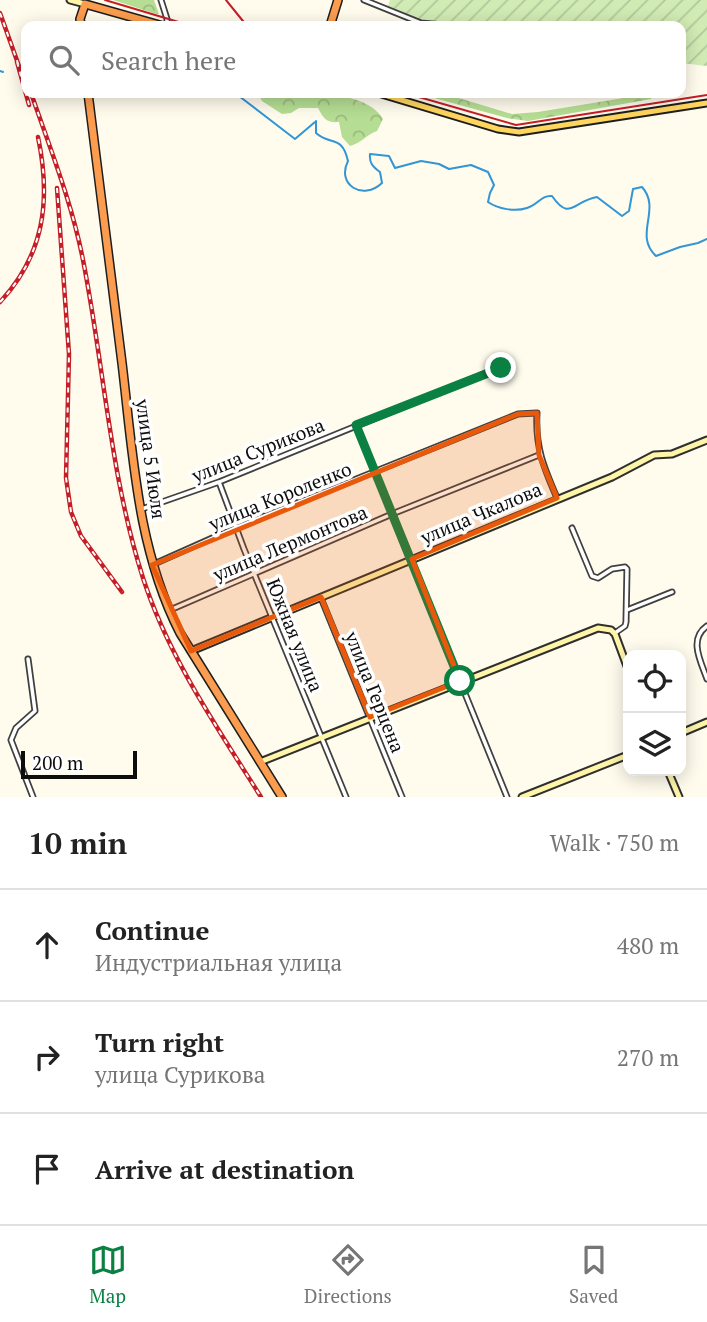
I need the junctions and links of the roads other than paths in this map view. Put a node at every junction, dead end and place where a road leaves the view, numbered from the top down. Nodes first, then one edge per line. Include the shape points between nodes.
1 (70, 0) edge
2 (161, 0) edge
3 (338, 0) edge
4 (364, 0) edge
5 (85, 4) junction
6 (80, 21) edge
7 (147, 21) edge
8 (166, 21) edge
9 (332, 21) edge
10 (416, 21) edge
11 (89, 98) edge
12 (394, 98) edge
13 (707, 103) edge
14 (501, 368) dead end
15 (356, 425) junction
16 (707, 440) edge
17 (539, 455) junction
18 (376, 472) junction
19 (219, 482) junction
20 (557, 498) junction
21 (141, 509) junction
22 (392, 514) junction
23 (237, 527) junction
24 (572, 528) dead end
25 (412, 559) junction
26 (152, 565) junction
27 (255, 572) junction
28 (672, 592) dead end
29 (321, 597) junction
30 (169, 610) junction
31 (627, 610) junction
32 (273, 617) junction
33 (707, 626) edge
34 (615, 634) junction
35 (191, 651) junction
36 (623, 656) edge
37 (28, 659) dead end
38 (707, 679) edge
39 (460, 681) junction
40 (370, 717) junction
41 (707, 722) edge
42 (686, 731) edge
43 (321, 738) junction
44 (623, 757) edge
45 (260, 762) junction
46 (670, 776) edge
47 (33, 797) edge
48 (282, 797) edge
49 (346, 797) edge
50 (402, 797) edge
51 (507, 797) edge
52 (522, 797) edge
53 (679, 797) edge

1 - 5 main road
2 - 8 street
3 - 9 highway
4 - 10 street
5 - 6 highway
5 - 7 highway
11 - 21 highway, улица 5 Июля
12 - 13 main road via 519,132
14 - 15 street, улица Сурикова
15 - 18 street
15 - 19 street, улица Сурикова
16 - 20 main road, улица Чкалова via 672,454 654,455
17 - 18 street, улица Короленко via 537,413 518,414
17 - 20 street
17 - 22 street, улица Лермонтова
18 - 22 street
18 - 23 street, улица Короленко
19 - 21 street, улица Сурикова
19 - 23 street, Южная улица
20 - 25 main road, улица Чкалова
21 - 26 highway, улица 5 Июля
22 - 25 street
22 - 27 street, улица Лермонтова
23 - 26 street, улица Короленко
23 - 27 street, Южная улица
24 - 31 street via 592,576 598,578 619,567 627,569
25 - 29 main road, улица Чкалова
25 - 39 street
26 - 30 highway, улица 5 Июля
27 - 30 street, улица Лермонтова
27 - 32 street, Южная улица
28 - 31 street
29 - 32 main road, улица Чкалова
29 - 40 street, улица Герцена
30 - 35 highway, улица 5 Июля
31 - 34 street via 625,626
32 - 35 main road, улица Чкалова
32 - 43 street, Южная улица
33 - 38 street via 696,645
34 - 36 main road
34 - 39 main road via 598,628
35 - 45 highway, улица 5 Июля
37 - 47 street via 35,711 16,728 11,740
39 - 40 main road
39 - 51 street
40 - 43 main road
40 - 50 street, улица Герцена
41 - 42 main road
43 - 45 main road
43 - 49 street, Южная улица
44 - 52 main road
45 - 48 highway, улица 5 Июля
46 - 53 main road

